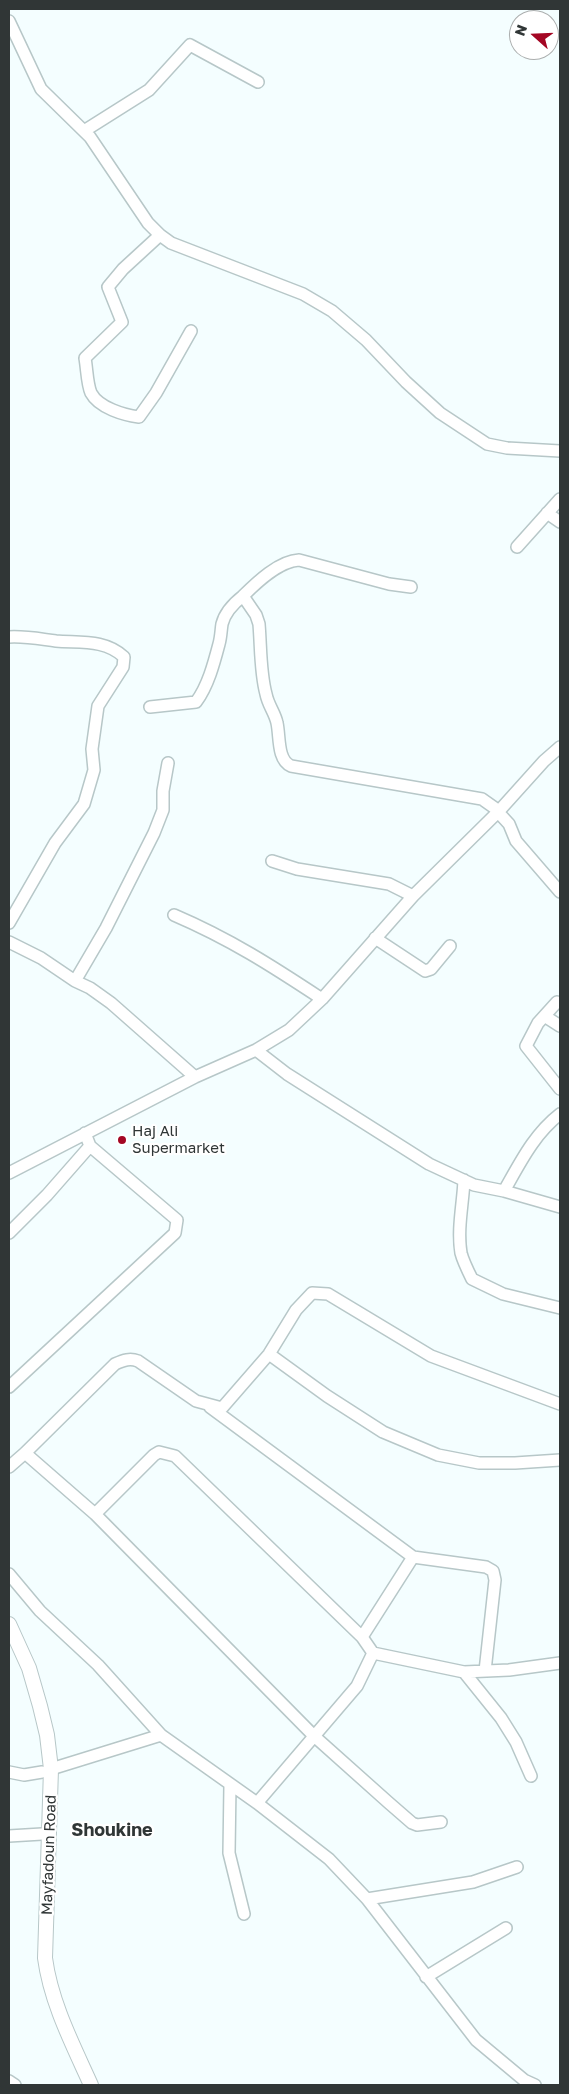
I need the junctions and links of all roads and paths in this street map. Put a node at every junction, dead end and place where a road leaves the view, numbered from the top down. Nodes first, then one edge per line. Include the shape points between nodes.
1 (9, 21) edge
2 (258, 82) dead end
3 (84, 131) junction
4 (160, 236) junction
5 (191, 331) dead end
6 (560, 451) edge
7 (560, 499) edge
8 (547, 513) junction
9 (560, 522) edge
10 (517, 546) dead end
11 (411, 587) dead end
12 (243, 596) junction
13 (9, 637) edge
14 (150, 706) dead end
15 (560, 747) edge
16 (168, 763) dead end
17 (499, 812) junction
18 (272, 861) dead end
19 (560, 892) edge
20 (413, 896) junction
21 (174, 915) dead end
22 (9, 923) edge
23 (375, 938) junction
24 (9, 942) edge
25 (450, 946) dead end
26 (75, 981) junction
27 (322, 999) junction
28 (558, 1002) dead end
29 (546, 1017) junction
30 (560, 1026) edge
31 (256, 1050) junction
32 (195, 1077) junction
33 (560, 1089) edge
34 (560, 1114) edge
35 (85, 1133) junction
36 (90, 1146) junction
37 (9, 1174) edge
38 (464, 1180) junction
39 (504, 1191) junction
40 (560, 1207) edge
41 (9, 1233) edge
42 (560, 1308) edge
43 (269, 1354) junction
44 (9, 1387) edge
45 (206, 1404) junction
46 (560, 1404) edge
47 (25, 1454) junction
48 (560, 1460) edge
49 (9, 1467) edge
50 (95, 1514) junction
51 (414, 1557) junction
52 (9, 1574) edge
53 (9, 1624) edge
54 (9, 1636) edge
55 (362, 1637) junction
56 (373, 1653) junction
57 (560, 1663) edge
58 (485, 1671) junction
59 (464, 1672) junction
60 (161, 1736) junction
61 (314, 1736) junction
62 (46, 1770) junction
63 (9, 1772) edge
64 (531, 1776) dead end
65 (230, 1785) junction
66 (258, 1804) junction
67 (441, 1822) dead end
68 (42, 1834) junction
69 (9, 1836) edge
70 (517, 1866) dead end
71 (367, 1899) junction
72 (244, 1914) dead end
73 (506, 1928) dead end
74 (426, 1977) junction
75 (9, 2081) edge
76 (15, 2085) edge
77 (83, 2085) edge
78 (91, 2085) edge
79 (535, 2085) edge

1 - 3 street via 41,89
2 - 3 street via 190,45 149,90
3 - 4 street
4 - 5 street via 122,269 108,287 122,322 85,358 92,394 122,415 139,417
4 - 6 street via 303,294 332,311 440,413 487,444
7 - 8 street
8 - 9 street
8 - 10 street
11 - 12 street via 299,560 289,561 267,575
12 - 14 street via 232,606 222,623 213,664 203,693 196,702
12 - 17 street via 259,624 266,696 275,714 281,750 288,764 482,799
13 - 22 street via 98,644 124,657 123,667 98,706 92,749 94,770 84,804 55,843
15 - 17 street
16 - 26 street via 162,810 154,833
17 - 19 street via 509,824 516,842
17 - 20 street
18 - 20 street via 297,869 389,884
20 - 23 street
21 - 27 street via 265,960
23 - 25 street via 425,971 431,970
23 - 27 street
24 - 26 street via 41,958
26 - 32 street via 111,1003
27 - 31 street via 289,1030
28 - 29 street
29 - 30 street
29 - 33 street via 538,1023 526,1046
31 - 32 street
31 - 38 street via 287,1074 428,1164
32 - 35 street
34 - 39 street via 527,1149
35 - 36 street
35 - 37 street
36 - 41 street
36 - 44 street via 177,1220 175,1233
38 - 39 street
38 - 42 street via 460,1232 462,1254 472,1279 503,1294
39 - 40 street
43 - 45 street via 222,1408
43 - 46 street via 303,1300 312,1293 328,1294 431,1356
43 - 48 street via 383,1432 438,1455 479,1463
45 - 47 street via 187,1396 138,1361 123,1360 115,1364
45 - 51 street
47 - 49 street
47 - 50 street
50 - 55 street via 158,1452 175,1456
50 - 61 street
51 - 55 street
51 - 58 street via 486,1567 493,1571 495,1580
52 - 60 street via 40,1611 98,1665
53 - 62 main road, Mayfadoun Road via 36,1691 47,1735
54 - 62 main road, Mayfadoun Road via 18,1655
55 - 56 street
56 - 59 street
56 - 61 street via 357,1686
57 - 58 street
58 - 59 street
59 - 64 street via 501,1718
60 - 62 street
60 - 65 street
61 - 66 street
61 - 67 street via 412,1823
62 - 63 street via 24,1775
62 - 68 main road, Mayfadoun Road
62 - 78 main road, Mayfadoun Road via 47,1975
65 - 66 street
65 - 72 street via 228,1853
66 - 71 street via 329,1859
68 - 69 street
68 - 77 main road, Mayfadoun Road via 37,1950 40,1972 48,2006
70 - 71 street via 472,1882
71 - 74 street
73 - 74 street
74 - 79 street via 476,2040 524,2080
75 - 76 street

